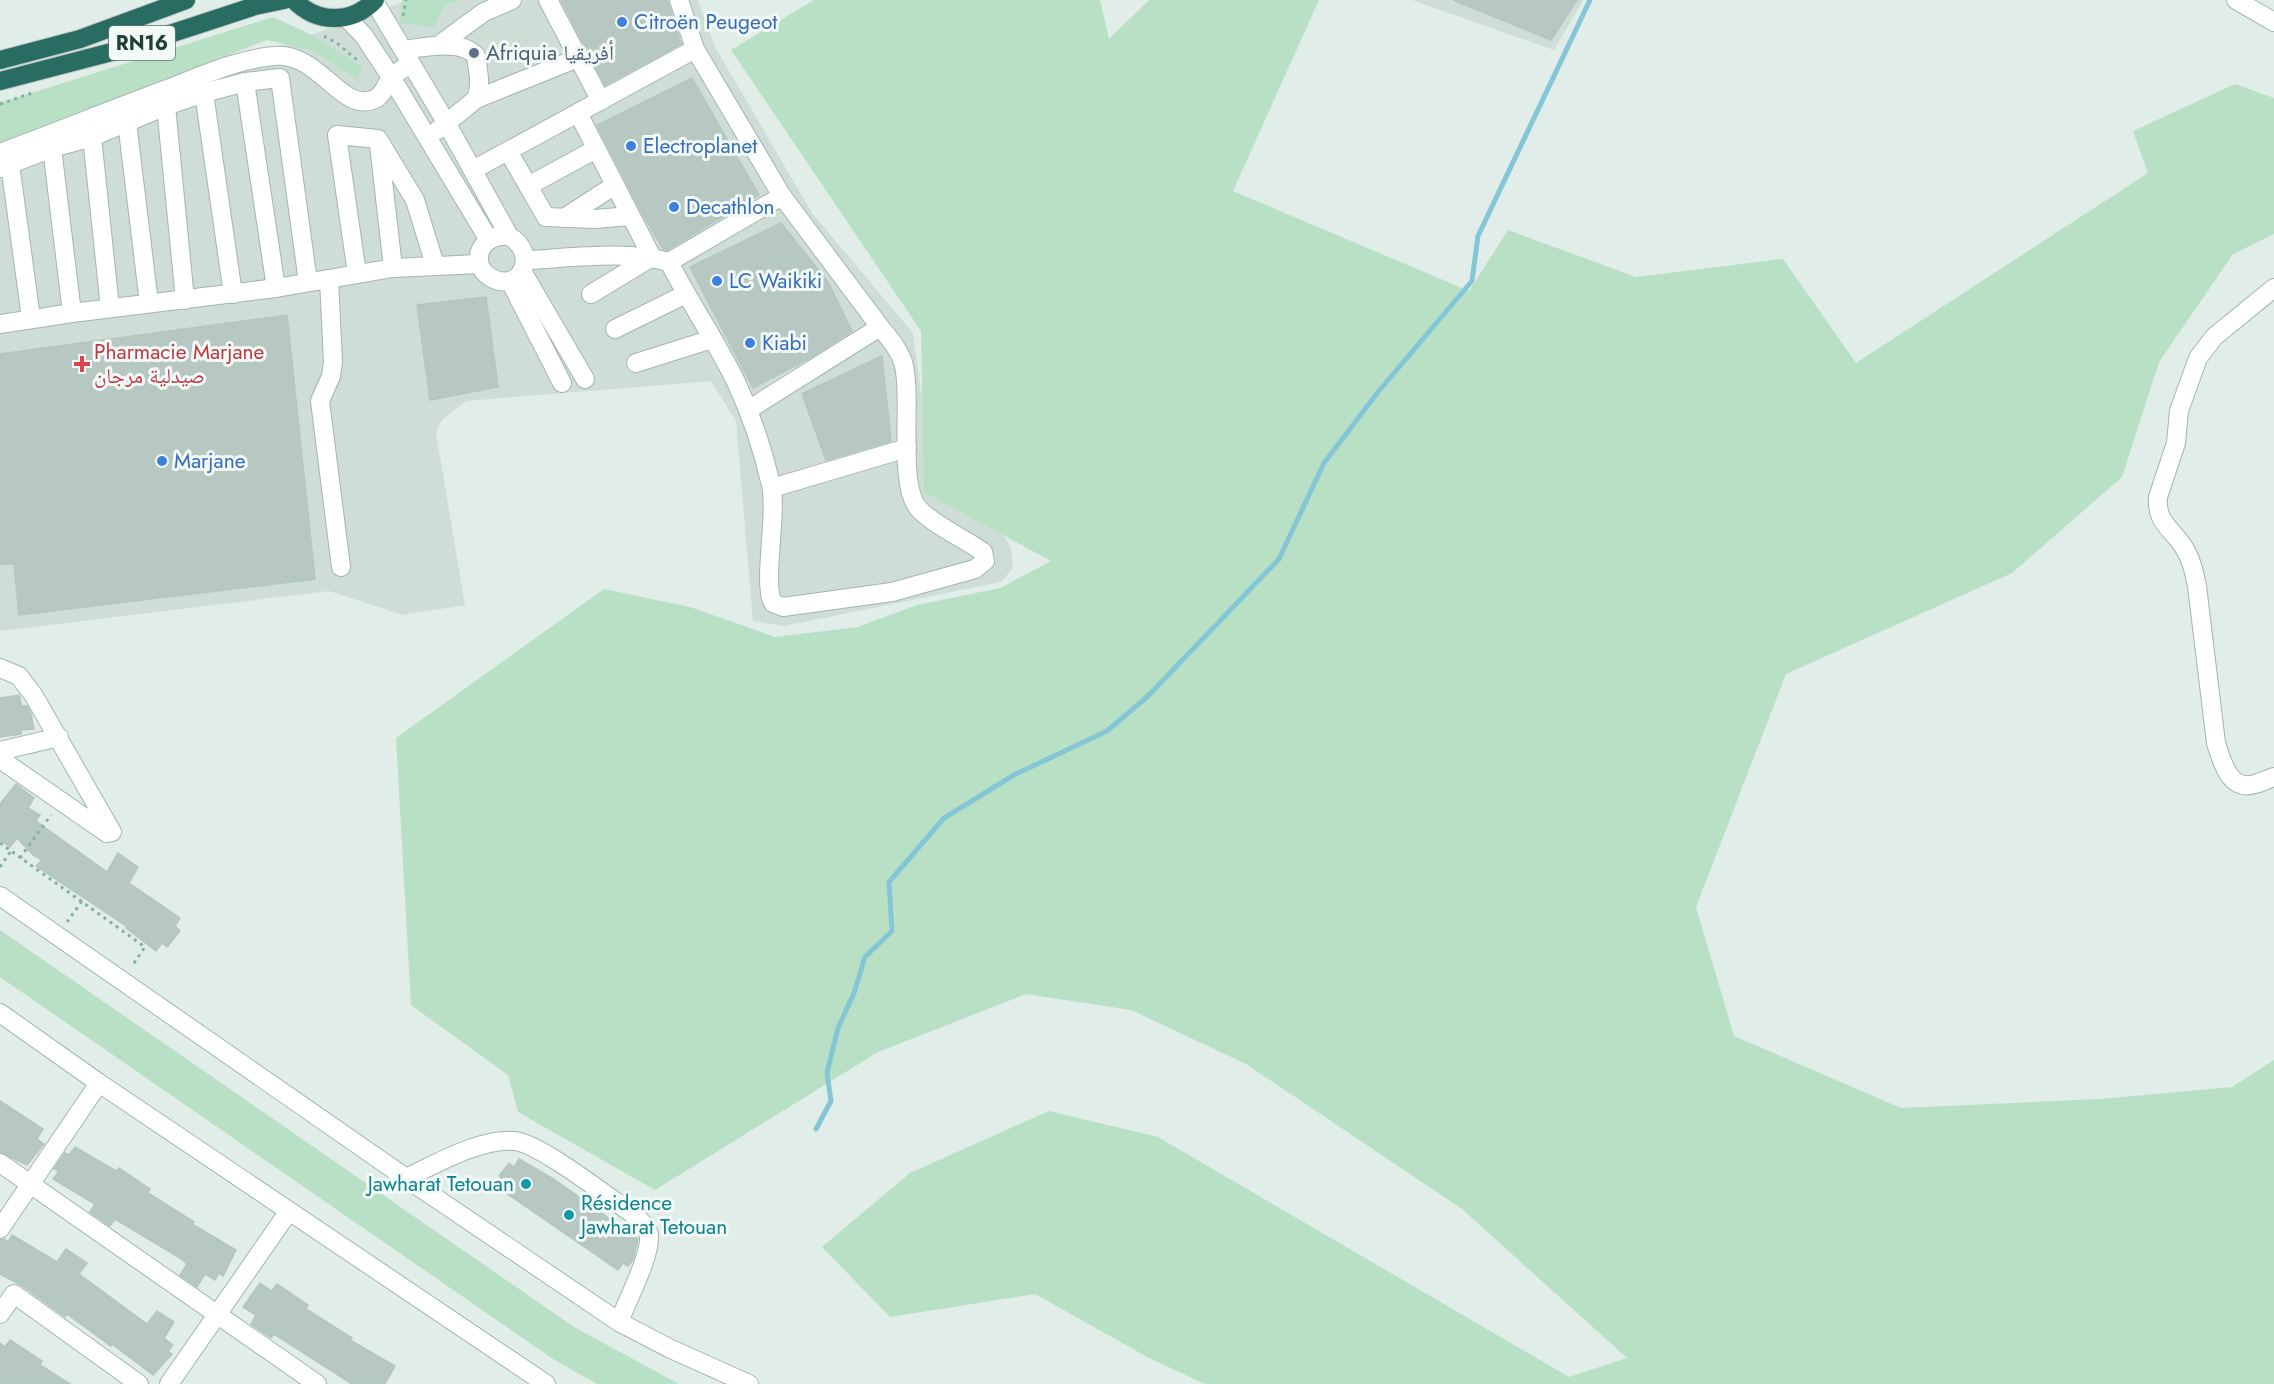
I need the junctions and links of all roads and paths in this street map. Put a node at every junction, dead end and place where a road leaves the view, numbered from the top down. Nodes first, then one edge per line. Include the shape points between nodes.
1 (186, 0) edge
2 (284, 0) edge
3 (294, 0) edge
4 (512, 0) edge
5 (548, 0) edge
6 (679, 0) edge
7 (2236, 0) edge
8 (374, 1) edge
9 (346, 17) junction
10 (2274, 22) edge
11 (318, 32) dead end
12 (439, 45) junction
13 (695, 49) junction
14 (408, 57) junction
15 (578, 58) junction
16 (0, 60) edge
17 (361, 63) dead end
18 (391, 77) junction
19 (0, 81) edge
20 (245, 82) junction
21 (33, 93) dead end
22 (204, 93) junction
23 (476, 99) junction
24 (601, 101) junction
25 (0, 104) edge
26 (166, 106) junction
27 (578, 113) junction
28 (127, 122) junction
29 (447, 124) junction
30 (92, 137) junction
31 (426, 137) junction
32 (378, 139) junction
33 (52, 148) junction
34 (596, 149) junction
35 (508, 151) junction
36 (3, 161) edge
37 (473, 170) junction
38 (615, 185) junction
39 (528, 186) junction
40 (782, 196) junction
41 (630, 216) junction
42 (564, 218) junction
43 (509, 236) junction
44 (489, 240) junction
45 (661, 260) junction
46 (479, 264) junction
47 (435, 265) junction
48 (393, 268) junction
49 (519, 270) junction
50 (357, 274) junction
51 (329, 279) junction
52 (308, 282) junction
53 (276, 288) junction
54 (2274, 288) edge
55 (233, 294) junction
56 (591, 294) dead end
57 (686, 294) junction
58 (185, 300) junction
59 (149, 303) junction
60 (110, 308) junction
61 (72, 312) junction
62 (31, 318) junction
63 (0, 324) edge
64 (880, 327) junction
65 (615, 329) dead end
66 (712, 339) junction
67 (636, 363) dead end
68 (585, 379) dead end
69 (562, 383) dead end
70 (748, 410) junction
71 (907, 448) junction
72 (772, 488) junction
73 (341, 567) dead end
74 (0, 668) edge
75 (59, 737) junction
76 (0, 751) edge
77 (0, 759) edge
78 (2274, 777) edge
79 (61, 801) junction
80 (0, 843) edge
81 (11, 851) junction
82 (20, 858) junction
83 (0, 867) edge
84 (0, 896) edge
85 (82, 901) junction
86 (56, 936) junction
87 (122, 981) junction
88 (0, 1013) edge
89 (99, 1083) junction
90 (0, 1164) edge
91 (406, 1178) junction
92 (31, 1183) junction
93 (289, 1211) junction
94 (0, 1229) edge
95 (7, 1289) edge
96 (0, 1314) edge
97 (217, 1314) junction
98 (620, 1322) junction
99 (139, 1384) edge
100 (169, 1384) edge
101 (317, 1384) edge
102 (546, 1384) edge
103 (749, 1384) edge

1 - 16 highway, RN16 via 80,39
2 - 19 highway, RN16 via 127,48
3 - 9 highway via 320,17
4 - 12 street via 484,12
5 - 15 street
6 - 13 street
7 - 10 street
8 - 9 highway
8 - 14 street
9 - 18 street
11 - 17 path
12 - 14 street
12 - 23 street via 461,48 476,56 480,75
13 - 24 street
13 - 40 street
14 - 18 street
14 - 29 street
15 - 23 street
15 - 24 street
18 - 31 street
18 - 36 street via 378,97 357,102 300,60 264,57 205,74
20 - 22 street
20 - 52 street via 280,78
20 - 53 street
21 - 25 path
22 - 26 street
22 - 55 street
23 - 29 street
24 - 27 street
26 - 28 street
26 - 58 street
27 - 34 street
27 - 35 street
28 - 30 street
28 - 59 street
29 - 31 street
29 - 37 street
30 - 33 street
30 - 60 street
31 - 44 street
32 - 47 street via 416,200
32 - 48 street
32 - 50 street via 337,135
33 - 36 street
33 - 61 street
34 - 38 street
34 - 39 street
35 - 37 street
35 - 39 street
36 - 62 street
37 - 43 street
38 - 41 street
38 - 42 street
39 - 42 street via 546,217
40 - 45 street
40 - 64 street
41 - 42 street
41 - 45 street
43 - 44 street
43 - 49 street via 524,250
44 - 46 street via 481,250
45 - 49 street
45 - 56 street
45 - 57 street
46 - 47 street
46 - 49 street via 485,274 497,281
47 - 48 street
48 - 50 street
49 - 68 street
49 - 69 street
50 - 51 street
51 - 52 street
51 - 73 street via 333,362 320,401
52 - 53 street
53 - 55 street
54 - 78 street via 2214,337 2198,358 2179,411 2176,443 2158,497 2162,521 2192,561 2216,743 2224,767 2233,780 2243,785
55 - 58 street
57 - 65 street
57 - 66 street
58 - 59 street
59 - 60 street
60 - 61 street
61 - 62 street
62 - 63 street
64 - 70 street
64 - 71 street via 898,350 903,364
66 - 67 street
66 - 70 street
70 - 72 street
71 - 72 street
71 - 72 street via 916,506 983,552 985,561 975,569 892,592 777,606 770,598 769,586
74 - 75 street via 26,683
75 - 76 street
75 - 79 street via 112,832 107,833
77 - 79 street
79 - 82 path
80 - 81 path
81 - 82 path
81 - 83 path
82 - 85 path
84 - 86 street
85 - 86 path
85 - 87 path via 145,946
86 - 87 street
87 - 91 street
88 - 89 street
89 - 92 street
89 - 93 street
90 - 92 street
91 - 98 street
91 - 98 street via 465,1151 513,1141 534,1148 561,1165 637,1217 649,1236
92 - 94 street
92 - 97 street
93 - 97 street
93 - 102 street
95 - 96 street
95 - 99 street
97 - 100 street
97 - 101 street
98 - 103 street

